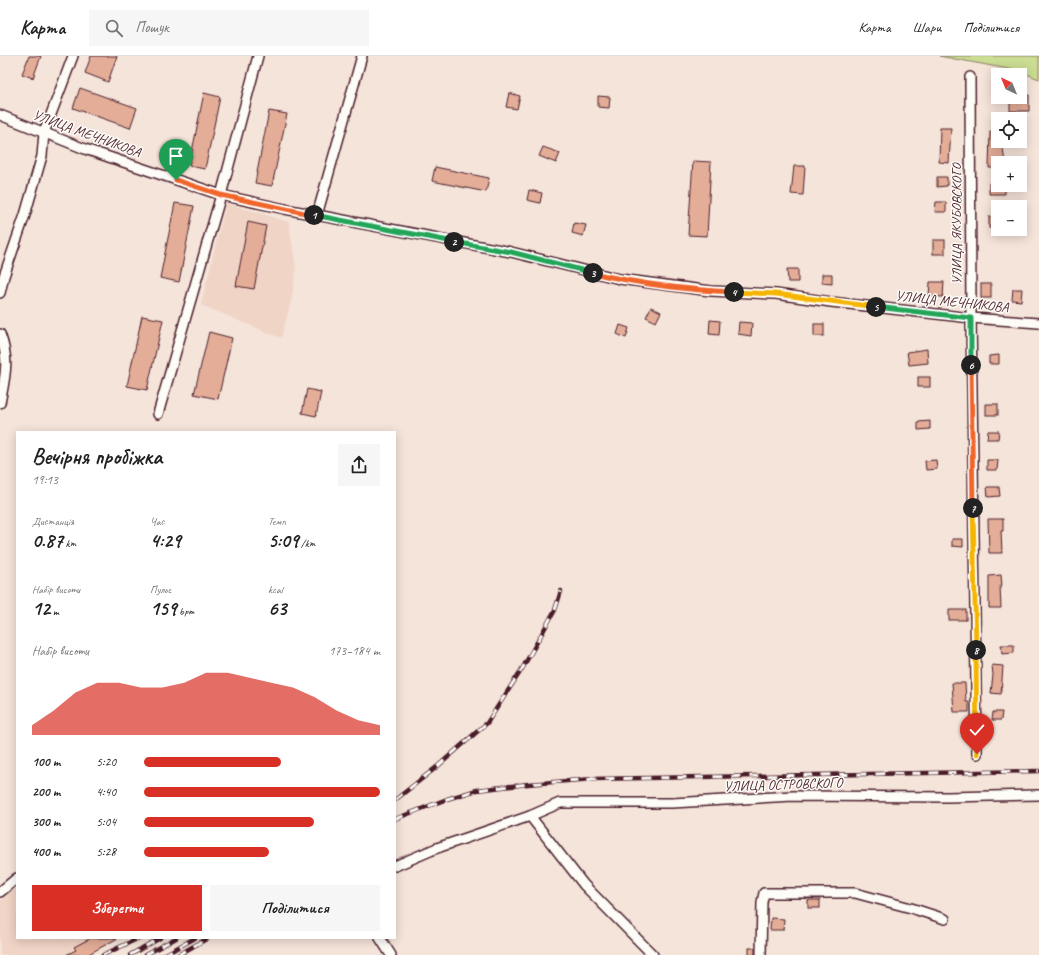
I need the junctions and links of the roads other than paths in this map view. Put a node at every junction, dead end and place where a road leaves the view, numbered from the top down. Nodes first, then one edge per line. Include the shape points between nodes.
1 (73, 56) edge
2 (258, 56) edge
3 (362, 56) edge
4 (970, 77) dead end
5 (0, 114) edge
6 (44, 132) junction
7 (221, 195) junction
8 (317, 216) junction
9 (0, 293) edge
10 (971, 318) junction
11 (1039, 323) edge
12 (0, 334) edge
13 (0, 403) edge
14 (158, 414) dead end
15 (977, 754) dead end
16 (1039, 794) edge
17 (530, 816) junction
18 (396, 866) edge
19 (16, 879) edge
20 (0, 892) edge
21 (945, 919) dead end
22 (381, 939) edge
23 (391, 955) edge
24 (653, 955) edge
25 (761, 955) edge

1 - 6 street
2 - 7 street
3 - 8 street
4 - 10 street, УЛИЦА ЯКУБОВСКОГО
5 - 6 street, УЛИЦА МЕЧНИКОВА
6 - 7 street, УЛИЦА МЕЧНИКОВА via 85,149
6 - 9 street via 42,156
7 - 8 street, УЛИЦА МЕЧНИКОВА
7 - 14 street
8 - 10 street, УЛИЦА МЕЧНИКОВА via 511,252 620,280 711,291 776,294
10 - 11 street, УЛИЦА МЕЧНИКОВА
10 - 15 street, УЛИЦА ЯКУБОВСКОГО
12 - 13 street via 6,361
16 - 17 street, УЛИЦА ОСТРОВСКОГО via 948,797 793,796 672,803 560,803
17 - 18 street, УЛИЦА ОСТРОВСКОГО
17 - 24 street via 584,885
19 - 20 street
21 - 25 street via 855,894 764,893
22 - 23 street

